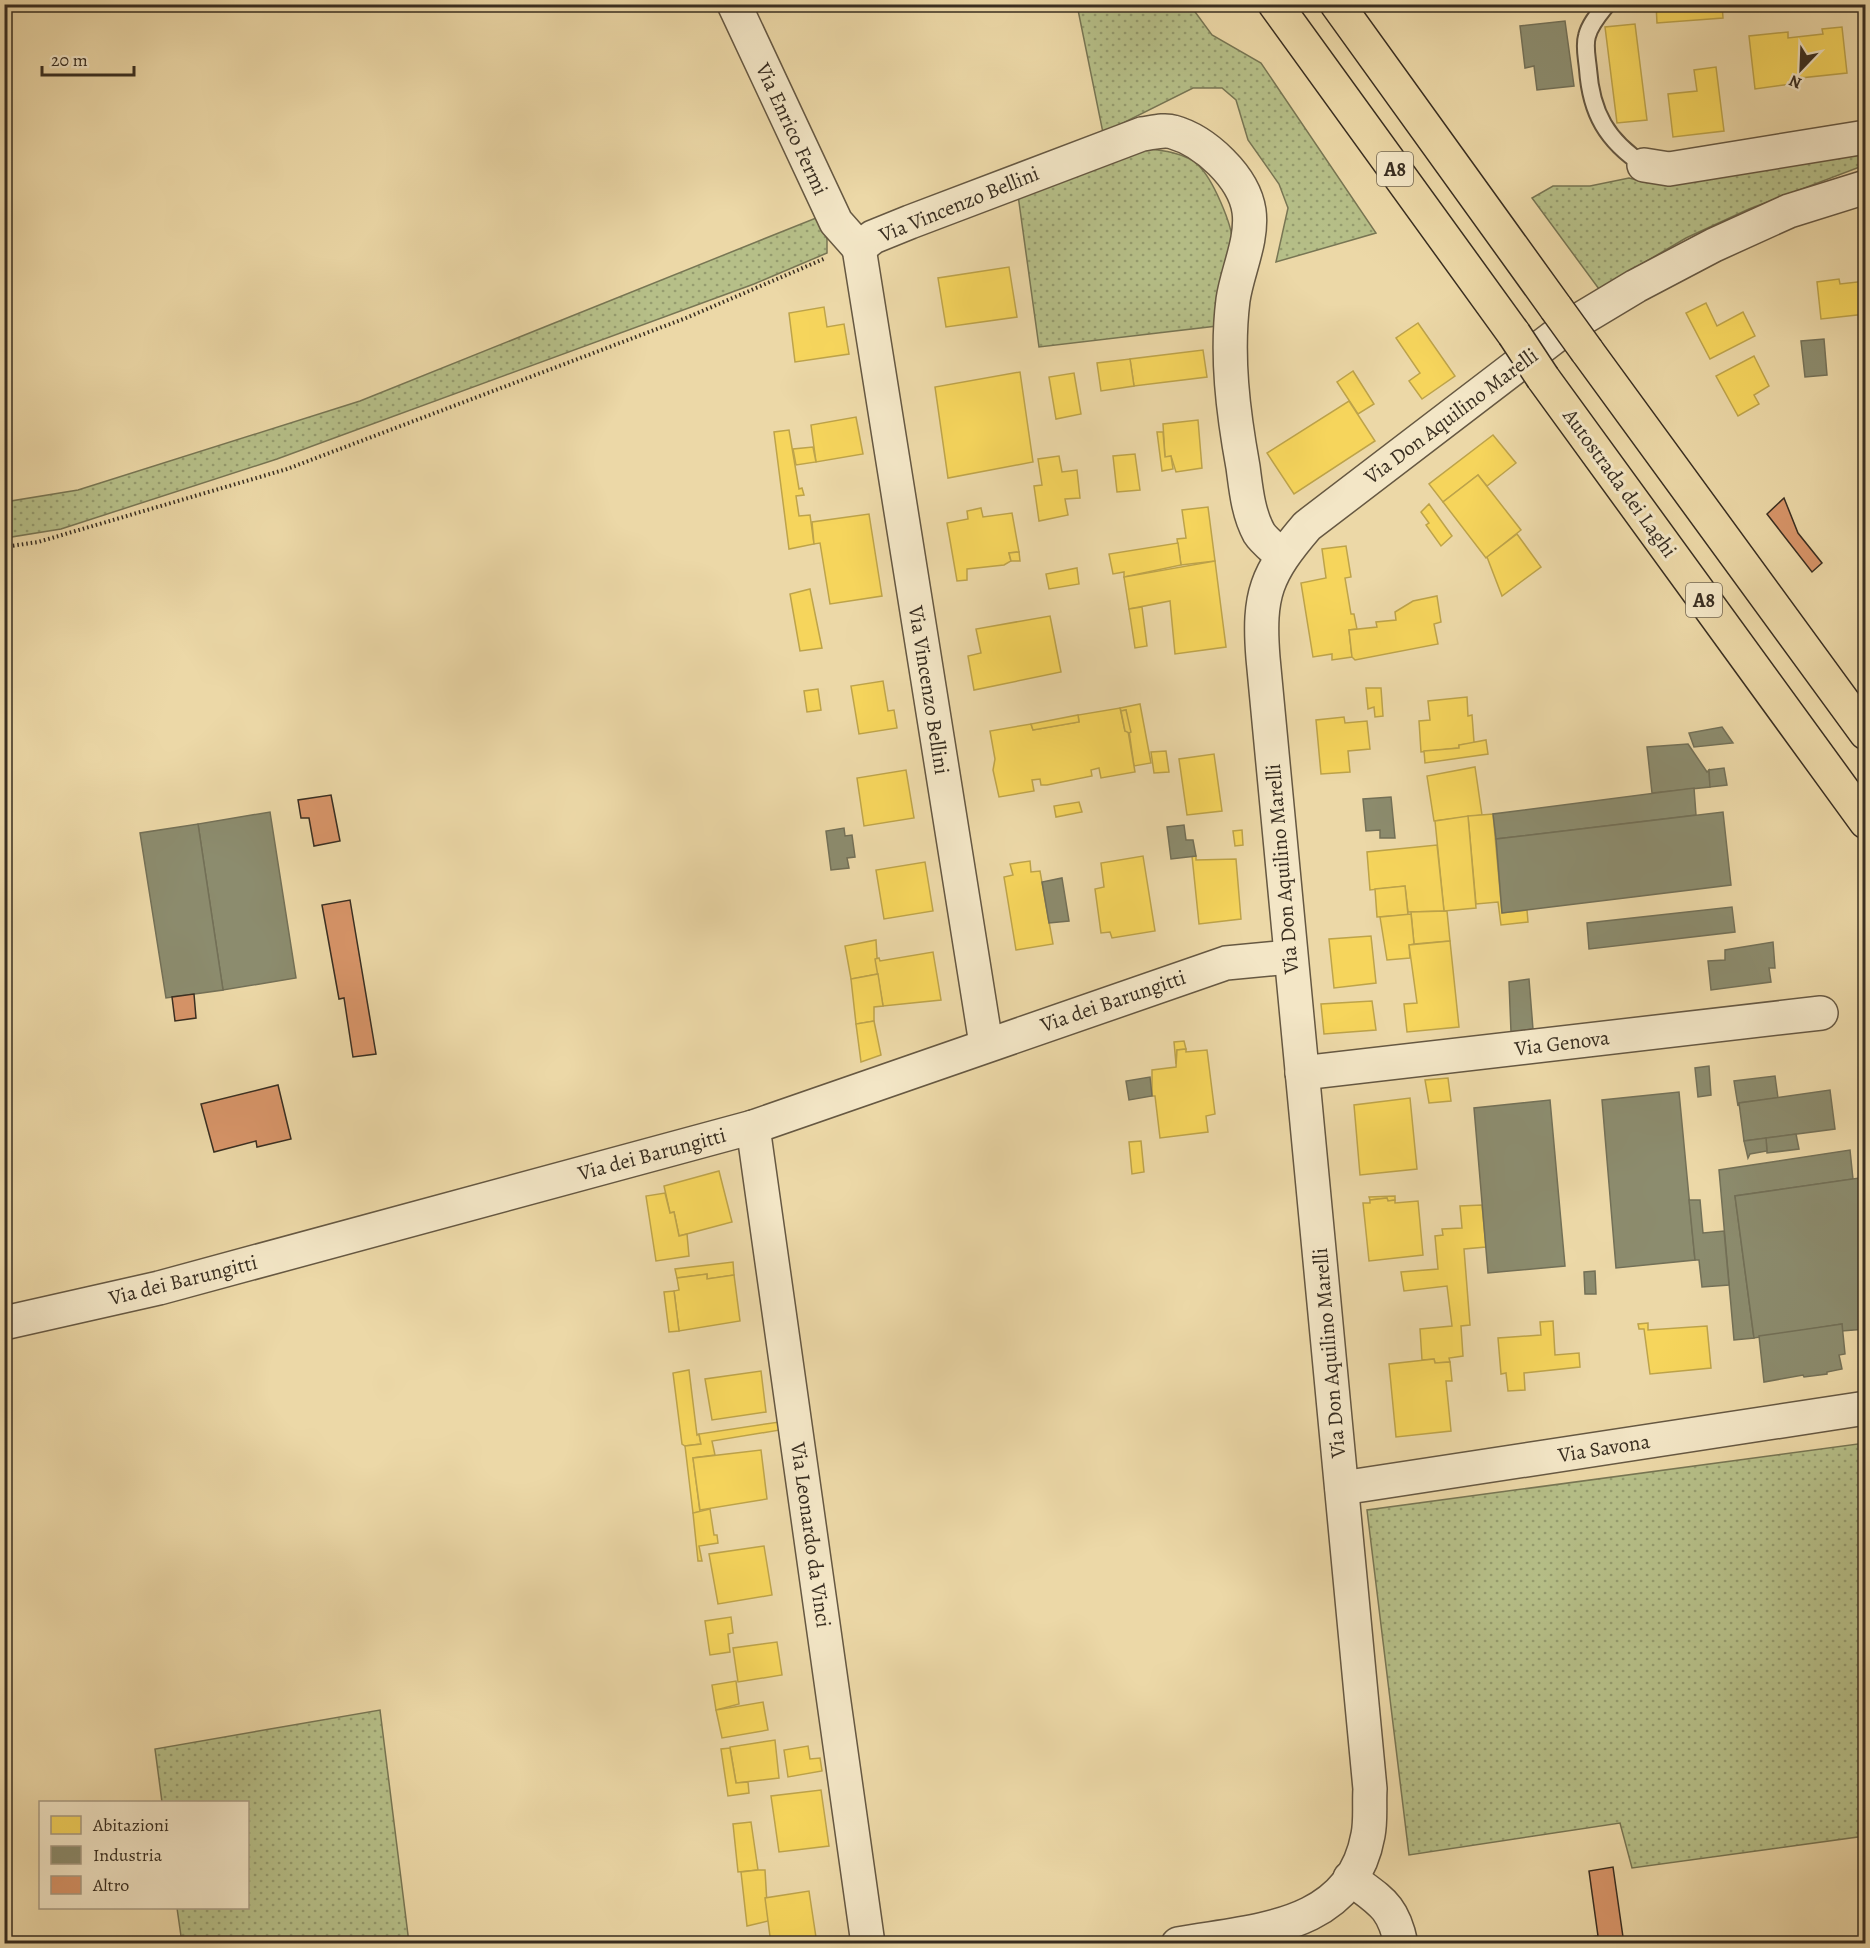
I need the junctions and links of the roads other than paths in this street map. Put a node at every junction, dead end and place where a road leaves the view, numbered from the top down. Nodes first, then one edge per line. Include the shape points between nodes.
1 (734, 4) edge
2 (1275, 4) edge
3 (1337, 4) edge
4 (1607, 4) edge
5 (1866, 137) edge
6 (1644, 165) joint
7 (1866, 187) edge
8 (859, 248) junction
9 (1282, 556) junction
10 (1866, 733) edge
11 (1866, 822) edge
12 (1290, 957) junction
13 (1821, 1013) dead end
14 (986, 1044) junction
15 (1302, 1073) junction
16 (753, 1127) junction
17 (4, 1323) edge
18 (1866, 1408) edge
19 (1342, 1488) junction
20 (1350, 1878) junction
21 (868, 1944) edge
22 (1178, 1944) edge
23 (1401, 1944) edge

1 - 8 street, Via Enrico Fermi via 836,222
2 - 11 highway, Autostrada dei Laghi / A8, bridge
3 - 10 highway, A8, bridge
4 - 6 lane via 1587,35 1589,84 1607,134
5 - 6 street via 1669,169
7 - 9 street, Via Don Aquilino Marelli via 1789,211 1714,245 1566,328 1307,526
8 - 9 street, Via Vincenzo Bellini via 873,237 910,222 1142,134 1171,131 1192,139 1232,175 1249,211 1229,339 1232,393 1249,506 1260,534
8 - 14 street, Via Vincenzo Bellini
9 - 12 street, Via Don Aquilino Marelli via 1261,606 1261,631
12 - 14 street, Via dei Barungitti via 1226,963
12 - 15 street, Via Don Aquilino Marelli
13 - 15 street, Via Genova
14 - 16 street, Via dei Barungitti
15 - 19 street, Via Don Aquilino Marelli
16 - 17 street, Via dei Barungitti via 159,1288
16 - 21 street, Via Leonardo da Vinci
18 - 19 street, Via Savona
19 - 20 street, Via Don Aquilino Marelli via 1370,1789 1369,1834
20 - 22 street, Via Don Aquilino Marelli via 1328,1904 1300,1920
20 - 23 street via 1386,1906 1396,1921

